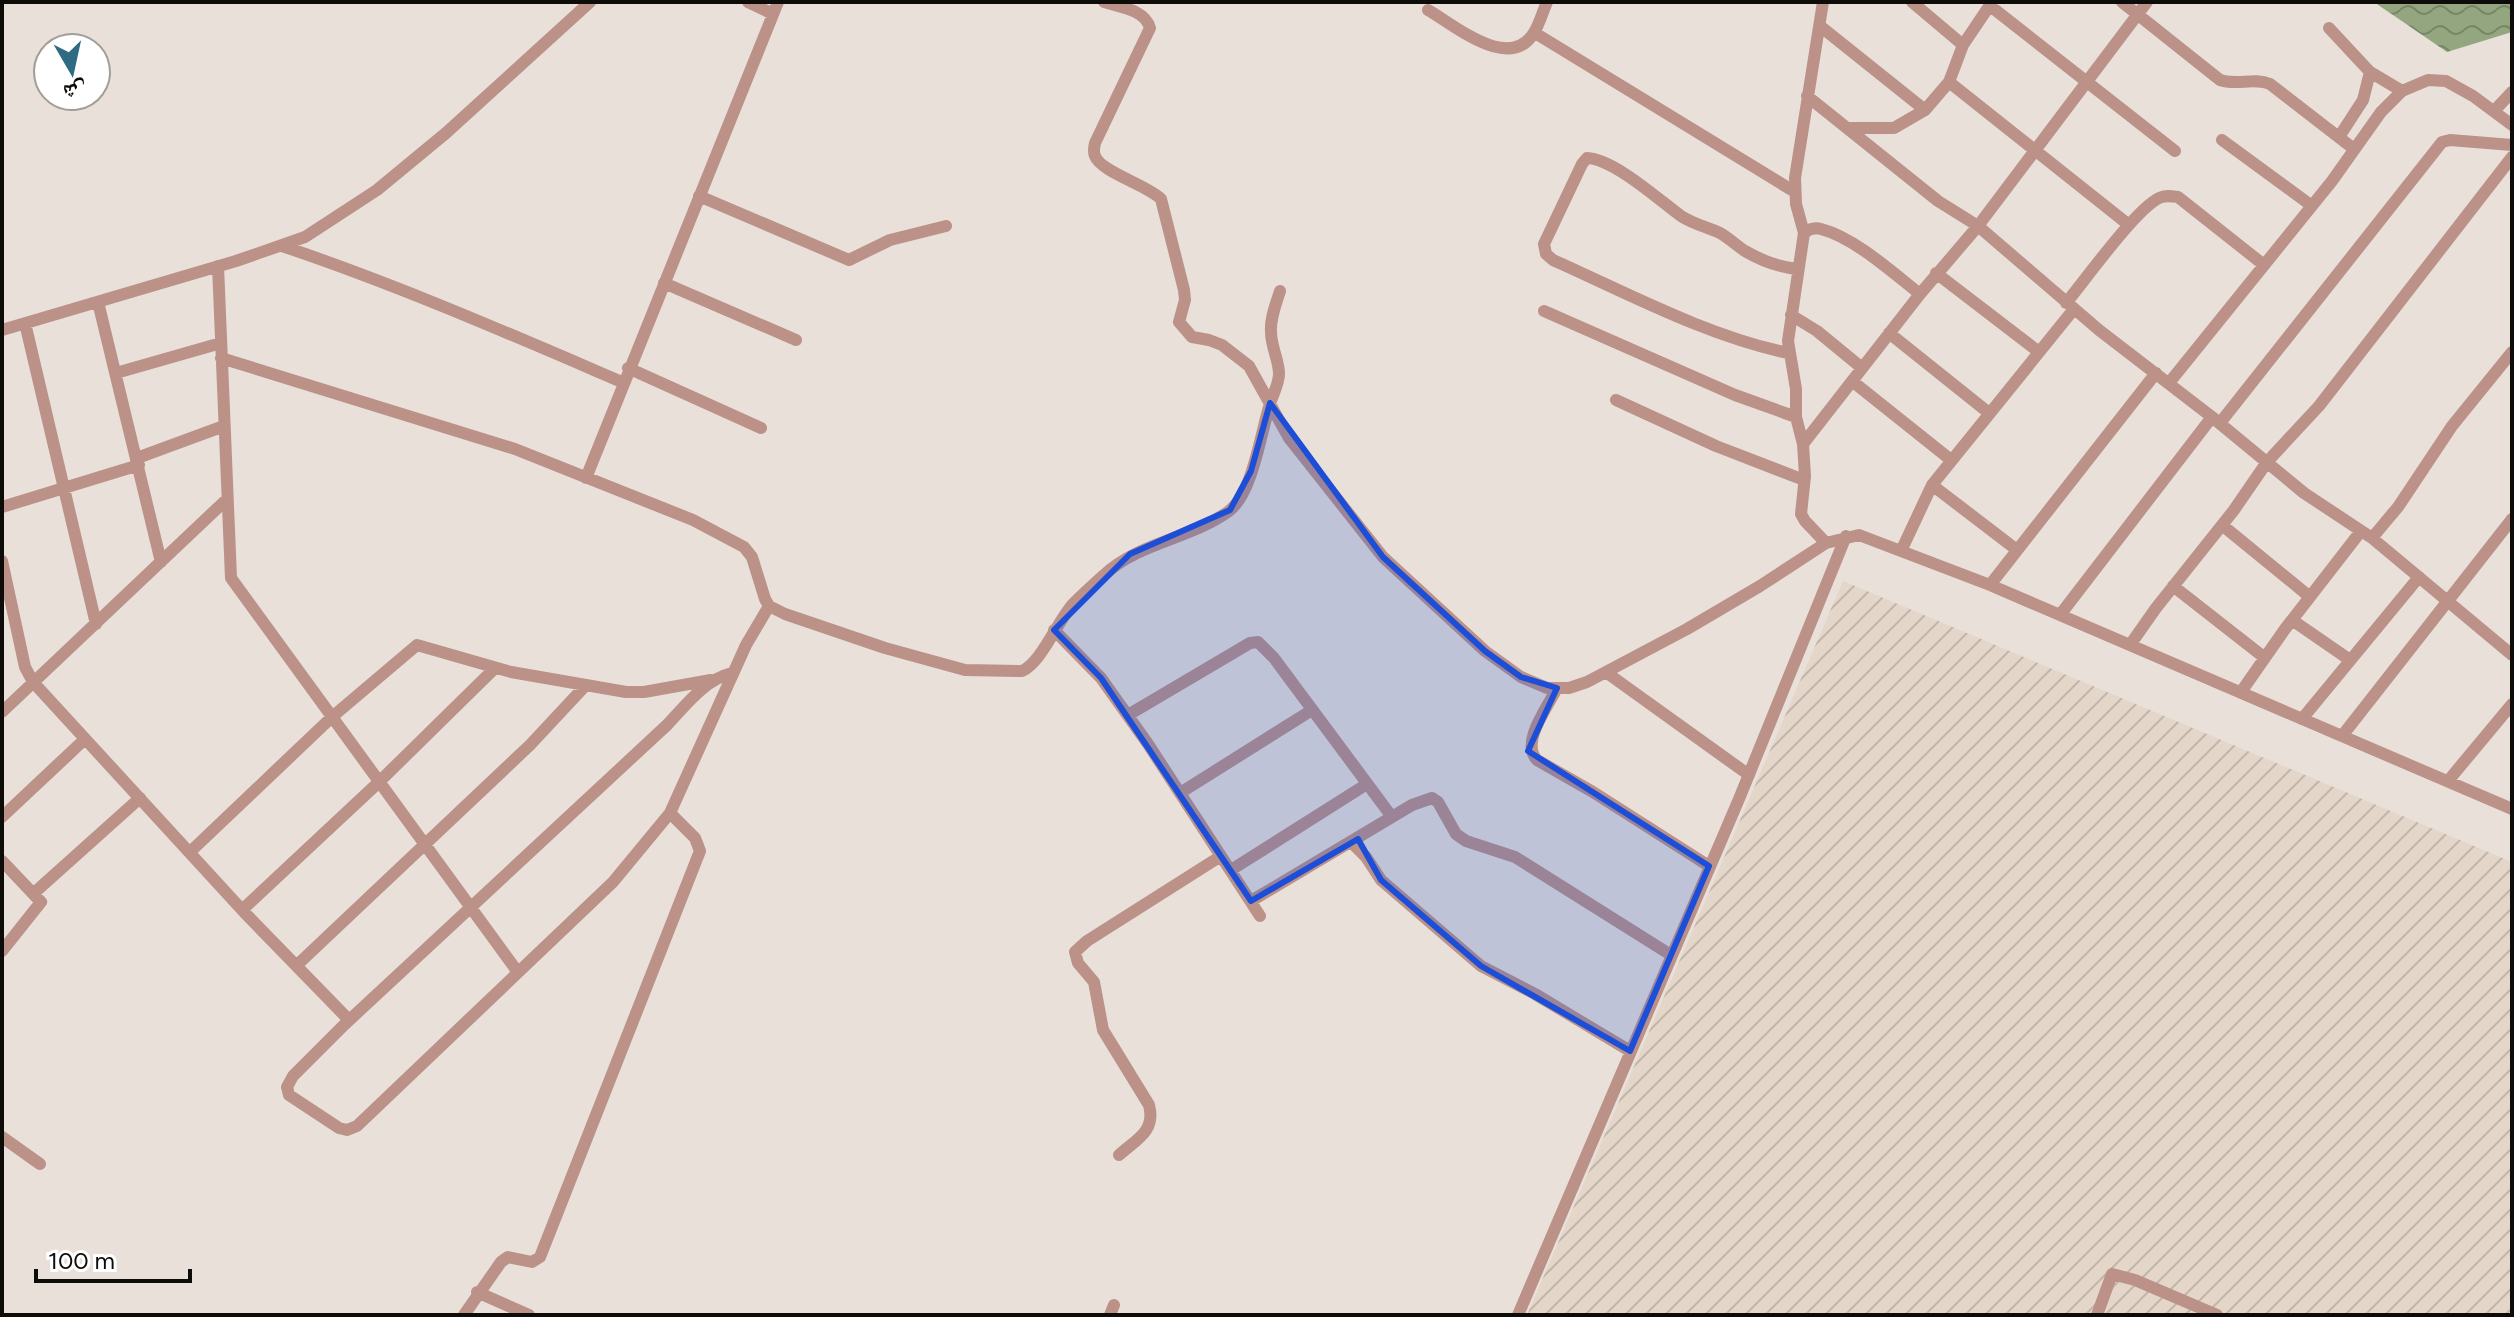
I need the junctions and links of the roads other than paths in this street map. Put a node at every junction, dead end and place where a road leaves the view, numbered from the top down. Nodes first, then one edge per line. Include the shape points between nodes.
1 (590, 2) edge
2 (748, 2) edge
3 (1104, 2) edge
4 (1547, 2) edge
5 (1823, 2) edge
6 (1912, 2) edge
7 (2122, 2) edge
8 (2147, 2) edge
9 (1991, 4) edge
10 (775, 8) edge
11 (1428, 10) dead end
12 (2138, 14) junction
13 (1820, 26) junction
14 (2329, 28) dead end
15 (1535, 33) junction
16 (1963, 45) junction
17 (2370, 72) junction
18 (1949, 82) junction
19 (2086, 82) junction
20 (2402, 91) junction
21 (2512, 92) edge
22 (1807, 96) junction
23 (1925, 110) junction
24 (2494, 111) junction
25 (2512, 125) edge
26 (1848, 128) junction
27 (2339, 137) junction
28 (2222, 140) dead end
29 (2512, 145) edge
30 (2034, 149) junction
31 (2354, 149) junction
32 (2175, 151) dead end
33 (2512, 157) edge
34 (1795, 192) junction
35 (699, 196) junction
36 (2312, 206) junction
37 (2129, 225) junction
38 (946, 226) dead end
39 (1978, 226) junction
40 (1804, 233) junction
41 (282, 246) junction
42 (2264, 265) junction
43 (218, 266) junction
44 (1797, 269) junction
45 (1936, 273) junction
46 (664, 283) junction
47 (1280, 291) dead end
48 (1920, 294) junction
49 (98, 302) junction
50 (2070, 306) junction
51 (1544, 311) dead end
52 (1791, 315) junction
53 (25, 323) junction
54 (2, 330) edge
55 (1889, 333) junction
56 (796, 340) dead end
57 (221, 343) junction
58 (2039, 352) junction
59 (2512, 352) edge
60 (1788, 353) junction
61 (221, 358) junction
62 (628, 368) junction
63 (1862, 368) junction
64 (116, 373) junction
65 (2156, 373) junction
66 (1852, 381) junction
67 (622, 382) junction
68 (2169, 383) junction
69 (1616, 400) dead end
70 (1270, 403) junction
71 (1989, 413) junction
72 (1796, 417) junction
73 (2216, 420) junction
74 (224, 426) junction
75 (761, 428) dead end
76 (1803, 444) junction
77 (1951, 460) junction
78 (138, 461) junction
79 (2267, 462) junction
80 (586, 478) junction
81 (1804, 480) junction
82 (1932, 485) junction
83 (63, 488) junction
84 (226, 500) junction
85 (2, 507) edge
86 (2512, 519) edge
87 (2222, 525) junction
88 (2367, 535) junction
89 (1846, 536) junction
90 (1826, 543) junction
91 (1902, 549) junction
92 (2017, 550) junction
93 (2, 561) edge
94 (161, 562) junction
95 (2419, 577) junction
96 (1990, 585) junction
97 (2173, 586) junction
98 (2310, 597) junction
99 (2449, 602) junction
100 (769, 606) junction
101 (2060, 615) junction
102 (2292, 620) junction
103 (96, 624) junction
104 (1054, 630) junction
105 (2130, 645) junction
106 (2512, 655) edge
107 (2265, 658) junction
108 (2350, 660) junction
109 (495, 668) junction
110 (732, 673) junction
111 (1607, 673) junction
112 (713, 680) junction
113 (33, 682) junction
114 (586, 685) junction
115 (1557, 688) junction
116 (2241, 692) junction
117 (2512, 704) edge
118 (1312, 710) junction
119 (2, 712) edge
120 (1128, 715) junction
121 (332, 717) junction
122 (2302, 719) junction
123 (2342, 736) junction
124 (85, 739) junction
125 (1749, 775) junction
126 (2448, 781) junction
127 (379, 782) junction
128 (1367, 784) junction
129 (1180, 793) junction
130 (140, 798) junction
131 (2512, 809) edge
132 (670, 813) junction
133 (2, 817) edge
134 (1392, 817) junction
135 (1369, 831) junction
136 (424, 843) junction
137 (1352, 843) junction
138 (190, 852) junction
139 (1221, 856) junction
140 (1366, 857) junction
141 (2, 861) edge
142 (1709, 866) junction
143 (1231, 870) junction
144 (34, 893) junction
145 (1251, 901) junction
146 (471, 906) junction
147 (242, 910) junction
148 (1260, 916) dead end
149 (2, 951) edge
150 (1671, 955) junction
151 (296, 966) junction
152 (517, 971) junction
153 (349, 1020) junction
154 (1630, 1051) junction
155 (2, 1137) edge
156 (1119, 1155) dead end
157 (40, 1164) dead end
158 (477, 1292) junction
159 (464, 1315) edge
160 (529, 1315) edge
161 (1518, 1315) edge
162 (2097, 1315) edge
163 (2217, 1315) edge

1 - 41 street via 377,190 321,228
2 - 10 street
3 - 70 street via 1146,18 1150,28 1095,143 1096,160 1161,199 1184,290 1179,322 1192,337 1222,345 1240,358
4 - 15 street
5 - 13 street
6 - 16 street
7 - 12 street
8 - 12 street
9 - 16 street
9 - 19 street
10 - 35 street
11 - 15 street via 1495,49 1510,50
12 - 19 street
12 - 27 street via 2220,80 2270,84
13 - 22 street
13 - 23 street
14 - 17 street
15 - 34 street
16 - 18 street
17 - 20 street
17 - 27 street via 2363,100
18 - 23 street
18 - 30 street
19 - 30 street
19 - 32 street
20 - 24 street via 2428,80 2446,81
20 - 31 street
21 - 24 street
22 - 26 street
22 - 34 street
23 - 26 street via 1894,128
24 - 25 street
26 - 39 street via 1938,201
27 - 31 street
28 - 36 street
29 - 73 street via 2442,142
30 - 37 street
30 - 39 street
31 - 36 street
33 - 79 street via 2319,406
34 - 40 street
35 - 38 street via 849,260 890,240
35 - 46 street
36 - 42 street
37 - 42 street via 2157,199 2178,197
37 - 50 street
39 - 45 street
39 - 50 street
40 - 44 street
40 - 48 street via 1820,228 1844,240
41 - 43 street
41 - 67 street
42 - 68 street
43 - 49 street
43 - 57 street
44 - 52 street
44 - 60 street via 1746,251 1684,218 1638,183 1587,158 1544,244 1553,260 1678,316
45 - 48 street
45 - 58 street
46 - 56 street
46 - 62 street
47 - 70 street via 1271,332 1279,379
48 - 55 street
49 - 53 street
49 - 64 street
50 - 58 street
50 - 65 street
51 - 72 street
52 - 60 street
52 - 63 street
53 - 54 street
53 - 83 street
55 - 63 street
55 - 71 street
57 - 61 street
57 - 64 street
58 - 71 street
59 - 88 street via 2452,426 2398,507
60 - 72 street
61 - 74 street
61 - 80 street via 515,449
62 - 67 street
62 - 75 street
63 - 66 street
64 - 78 street
65 - 68 street
65 - 92 street
66 - 76 street
66 - 77 street
67 - 80 street
68 - 73 street
69 - 81 street
70 - 104 street via 1251,471 1230,510 1130,554 1072,605
70 - 115 street via 1289,438 1383,557 1485,651 1521,677
71 - 77 street
72 - 76 street
73 - 79 street
73 - 101 street
74 - 78 street
74 - 84 street
76 - 81 street
77 - 82 street
78 - 83 street
78 - 94 street
79 - 87 street
79 - 88 street
80 - 100 street via 693,520 744,547
81 - 90 street via 1801,514
82 - 91 street
82 - 92 street
83 - 85 street
83 - 103 street
84 - 94 street
84 - 121 street via 231,578
86 - 99 street
87 - 97 street
87 - 98 street
88 - 95 street
88 - 98 street
89 - 90 street
89 - 91 street
89 - 125 street
90 - 111 street
91 - 96 street
92 - 96 street
93 - 113 street via 25,667
94 - 103 street
95 - 99 street
95 - 108 street
96 - 101 street
97 - 105 street
97 - 107 street
98 - 102 street
99 - 106 street
99 - 123 street
100 - 104 street via 965,670 1030,668
100 - 110 street
101 - 105 street
102 - 107 street
102 - 108 street
103 - 113 street
104 - 120 street
105 - 116 street
107 - 116 street
108 - 122 street
109 - 114 street
109 - 121 street via 417,645
109 - 127 street
110 - 112 street
110 - 132 street
111 - 115 street
111 - 125 street
112 - 114 street via 644,692
112 - 146 street
113 - 119 street
113 - 124 street
114 - 136 street
115 - 142 street via 1532,737 1531,754
116 - 122 street
117 - 126 street
118 - 120 street via 1258,642
118 - 128 street
118 - 129 street
120 - 129 street
121 - 127 street
121 - 138 street
122 - 123 street
123 - 126 street
124 - 130 street
124 - 133 street
125 - 142 street
126 - 131 street
127 - 136 street
127 - 147 street
128 - 134 street
128 - 143 street
129 - 139 street
130 - 138 street
130 - 144 street
132 - 152 street via 613,882
132 - 158 street via 695,838 700,851 540,1257 532,1262 504,1259
134 - 135 street
134 - 150 street via 1432,798 1466,841 1515,857
135 - 137 street
135 - 140 street
136 - 146 street
136 - 151 street
137 - 140 street
137 - 145 street
138 - 147 street
139 - 143 street
139 - 156 street via 1075,952 1094,982 1103,1030 1152,1115 1149,1127
140 - 154 street via 1381,880 1481,966
141 - 144 street
142 - 150 street
143 - 145 street
144 - 149 street via 39,906
145 - 148 street
146 - 152 street
146 - 153 street
147 - 151 street
150 - 154 street
151 - 153 street
152 - 153 street via 347,1130 297,1102 287,1087
154 - 161 street
155 - 157 street
158 - 159 street
158 - 160 street
162 - 163 street via 2112,1274

